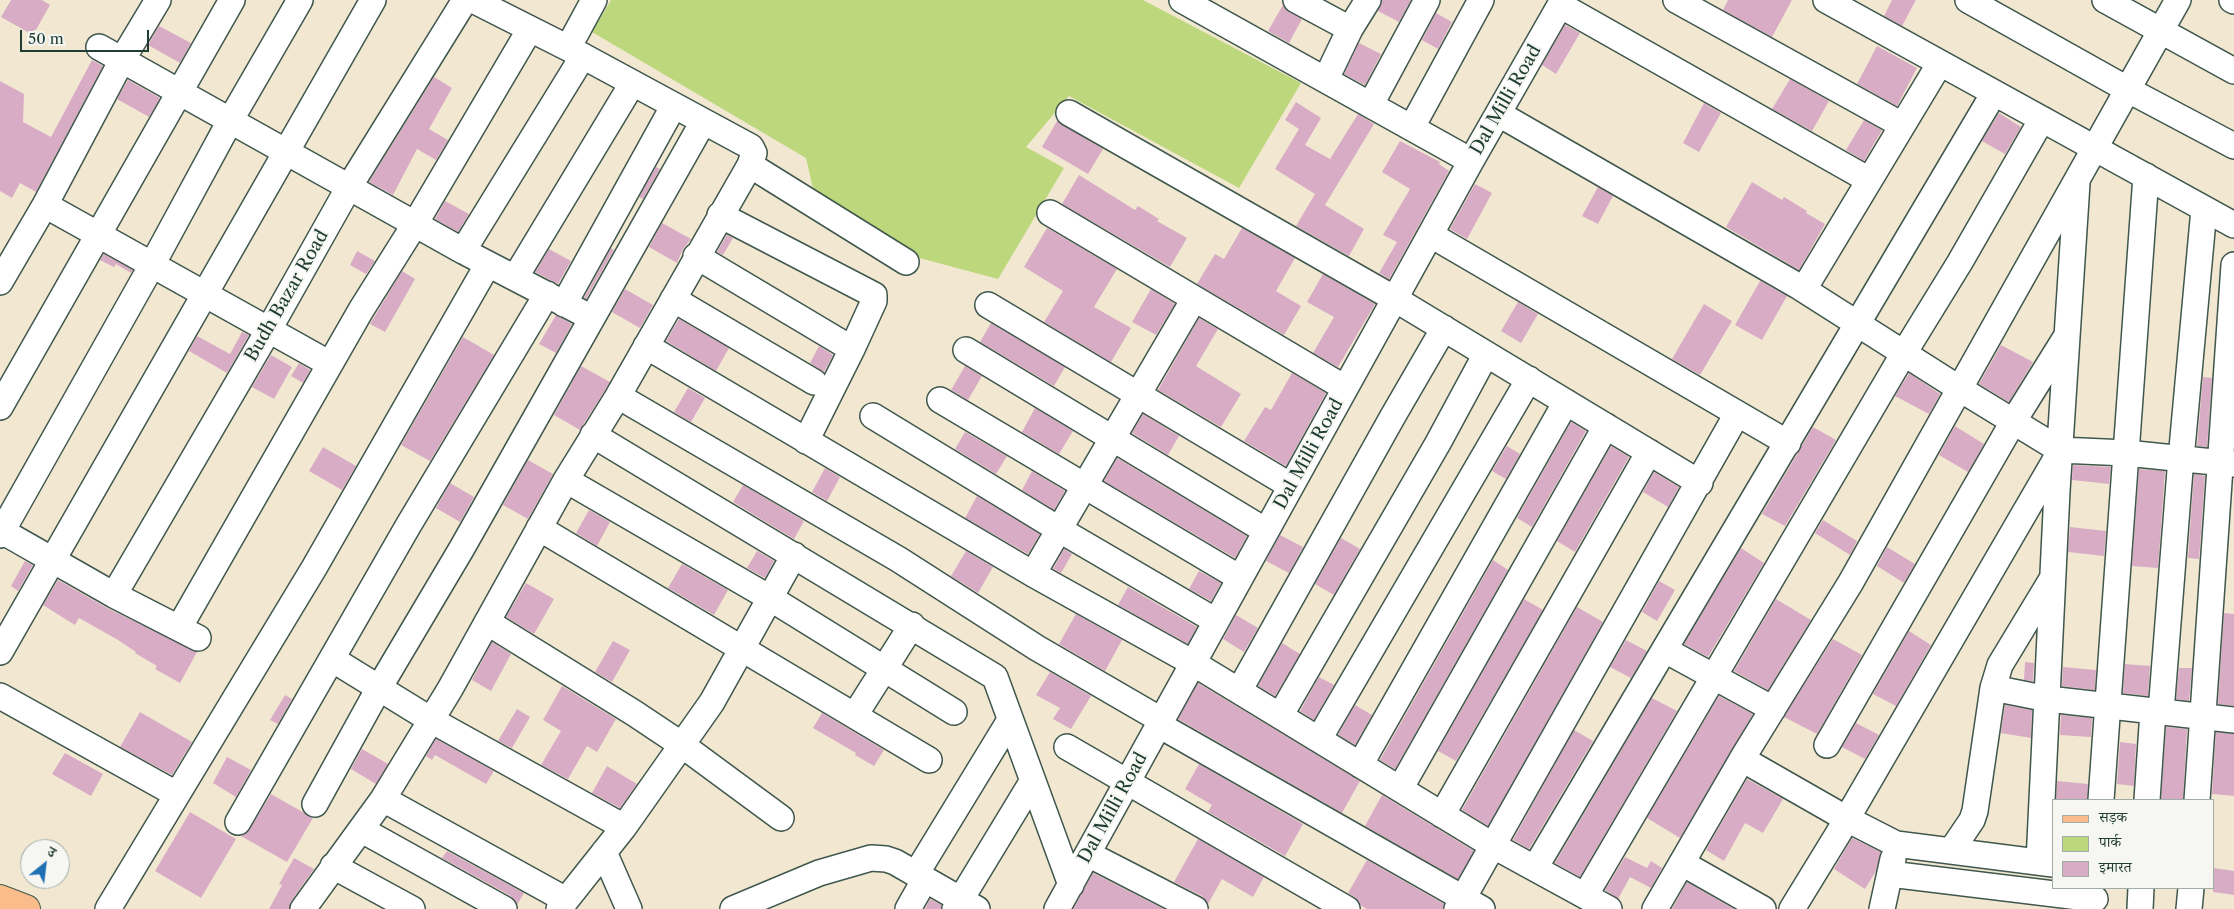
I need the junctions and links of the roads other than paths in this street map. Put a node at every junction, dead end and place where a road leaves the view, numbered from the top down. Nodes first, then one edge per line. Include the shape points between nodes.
1 (158, 0) edge
2 (232, 0) edge
3 (300, 0) edge
4 (373, 0) edge
5 (465, 0) edge
6 (473, 0) edge
7 (594, 0) edge
8 (1182, 0) edge
9 (1368, 0) edge
10 (1427, 0) edge
11 (1481, 0) edge
12 (1676, 0) edge
13 (1826, 0) edge
14 (1968, 0) edge
15 (2104, 0) edge
16 (2178, 0) edge
17 (1302, 1) edge
18 (1561, 3) edge
19 (512, 9) edge
20 (530, 29) junction
21 (1350, 29) junction
22 (2160, 31) junction
23 (99, 47) dead end
24 (576, 52) junction
25 (122, 60) junction
26 (1940, 63) junction
27 (2234, 71) edge
28 (1326, 79) junction
29 (632, 84) junction
30 (2127, 89) junction
31 (179, 92) junction
32 (1994, 93) junction
33 (1371, 104) junction
34 (673, 107) junction
35 (1068, 113) dead end
36 (1499, 114) junction
37 (2042, 119) junction
38 (230, 120) junction
39 (703, 122) junction
40 (1902, 125) junction
41 (1412, 127) junction
42 (2234, 146) edge
43 (2094, 148) junction
44 (286, 152) junction
45 (1471, 161) junction
46 (750, 164) junction
47 (2146, 176) junction
48 (2078, 178) junction
49 (1869, 180) junction
50 (349, 187) junction
51 (45, 205) junction
52 (2204, 209) junction
53 (1050, 213) dead end
54 (720, 215) junction
55 (415, 224) junction
56 (2234, 225) edge
57 (98, 235) junction
58 (1431, 236) junction
59 (463, 251) junction
60 (696, 256) junction
61 (906, 262) dead end
62 (488, 264) junction
63 (152, 265) junction
64 (2234, 265) edge
65 (516, 278) junction
66 (0, 282) edge
67 (1804, 289) junction
68 (205, 296) junction
69 (1194, 298) junction
70 (555, 299) junction
71 (673, 299) junction
72 (1395, 299) junction
73 (988, 305) dead end
74 (592, 318) junction
75 (1859, 324) junction
76 (1444, 328) junction
77 (268, 331) junction
78 (2069, 332) junction
79 (646, 346) junction
80 (852, 349) junction
81 (966, 350) dead end
82 (1904, 353) junction
83 (1486, 354) junction
84 (330, 364) junction
85 (1529, 379) junction
86 (814, 382) dead end
87 (1345, 388) junction
88 (1960, 389) junction
89 (1138, 395) junction
90 (618, 396) junction
91 (940, 400) dead end
92 (1566, 402) junction
93 (0, 407) edge
94 (1738, 414) junction
95 (872, 416) dead end
96 (2013, 422) junction
97 (1606, 426) junction
98 (593, 435) junction
99 (1112, 438) junction
100 (806, 440) junction
101 (1788, 443) junction
102 (2060, 450) junction
103 (1649, 452) junction
104 (2126, 453) junction
105 (2181, 458) junction
106 (2227, 464) edge
107 (566, 480) junction
108 (1700, 482) junction
109 (1085, 485) junction
110 (1291, 486) junction
111 (539, 528) junction
112 (1060, 530) junction
113 (1266, 531) junction
114 (1, 532) edge
115 (794, 555) junction
116 (52, 560) junction
117 (1034, 574) junction
118 (2054, 577) junction
119 (1240, 578) junction
120 (114, 595) junction
121 (770, 598) junction
122 (1216, 621) junction
123 (487, 622) junction
124 (912, 625) junction
125 (743, 648) junction
126 (1665, 650) junction
127 (0, 652) edge
128 (332, 659) junction
129 (1193, 663) junction
130 (884, 668) junction
131 (1714, 676) junction
132 (379, 688) junction
133 (1993, 688) junction
134 (1239, 691) junction
135 (0, 696) edge
136 (2048, 699) junction
137 (2108, 707) junction
138 (1773, 709) junction
139 (954, 712) dead end
140 (2157, 712) junction
141 (855, 715) junction
142 (1280, 716) junction
143 (2203, 716) junction
144 (431, 720) junction
145 (1010, 720) junction
146 (2234, 720) edge
147 (1160, 723) junction
148 (1318, 740) junction
149 (682, 745) junction
150 (1827, 745) dead end
151 (1067, 747) dead end
152 (1742, 759) junction
153 (928, 760) dead end
154 (1360, 764) junction
155 (1032, 782) junction
156 (1127, 783) junction
157 (1400, 789) junction
158 (176, 794) junction
159 (383, 799) junction
160 (2101, 799) edge
161 (2147, 799) edge
162 (2197, 799) edge
163 (315, 804) dead end
164 (1442, 815) junction
165 (781, 818) dead end
166 (1847, 819) junction
167 (238, 822) dead end
168 (624, 828) junction
169 (362, 830) junction
170 (1896, 844) junction
171 (1492, 845) junction
172 (1950, 851) junction
173 (604, 852) junction
174 (1091, 855) junction
175 (1682, 862) junction
176 (2046, 863) edge
177 (333, 866) junction
178 (1535, 868) junction
179 (1890, 874) junction
180 (921, 877) junction
181 (1071, 885) junction
182 (2141, 889) edge
183 (2191, 889) edge
184 (1585, 896) junction
185 (2094, 899) edge
186 (0, 900) edge
187 (563, 905) edge
188 (1467, 905) edge
189 (964, 906) edge
190 (26, 909) edge
191 (108, 909) edge
192 (303, 909) edge
193 (412, 909) edge
194 (504, 909) edge
195 (629, 909) edge
196 (733, 909) edge
197 (908, 909) edge
198 (1057, 909) edge
199 (1195, 909) edge
200 (1347, 909) edge
201 (1609, 909) edge
202 (1655, 909) edge
203 (1763, 909) edge
204 (1792, 909) edge
205 (1882, 909) edge
206 (2140, 909) edge
207 (2189, 909) edge

1 - 25 street
2 - 31 street
3 - 38 street
4 - 44 street
5 - 50 street, Budh Bazar Road
6 - 19 street
7 - 24 street
8 - 28 street
9 - 21 street
10 - 33 street
11 - 41 street
12 - 40 street
13 - 26 street
14 - 30 street
15 - 22 street
16 - 22 street
17 - 21 street
18 - 36 street, Dal Milli Road
18 - 49 street
19 - 20 street
20 - 24 street
20 - 55 street
21 - 28 street
22 - 27 street
22 - 30 street
23 - 25 street
24 - 29 street
24 - 59 street
25 - 31 street
25 - 51 street
26 - 32 street
26 - 40 street
28 - 33 street
29 - 34 street
29 - 65 street
30 - 42 street
30 - 43 street
31 - 38 street
31 - 57 street
32 - 37 street
32 - 75 street
33 - 41 street
34 - 39 street
34 - 70 street
35 - 72 street
36 - 45 street, Dal Milli Road
36 - 67 street
37 - 43 street
37 - 82 street
38 - 44 street
38 - 63 street
39 - 46 street via 751,147 754,153
39 - 74 street
40 - 49 street
41 - 45 street
43 - 47 street
43 - 48 street
44 - 50 street
44 - 68 street
45 - 58 street, Dal Milli Road
46 - 54 street
46 - 61 street
47 - 52 street
47 - 104 street
48 - 78 street
48 - 88 street
49 - 67 street
50 - 55 street
50 - 77 street, Budh Bazar Road
51 - 57 street
51 - 66 street
52 - 56 street
52 - 105 street
53 - 69 street
54 - 60 street
54 - 80 street via 874,295
55 - 59 street
55 - 84 street
57 - 63 street
57 - 93 street
58 - 72 street, Dal Milli Road
58 - 94 street
59 - 62 street
60 - 71 street
60 - 80 street
62 - 65 street
62 - 158 street via 314,568
63 - 68 street
63 - 114 street
64 - 106 street
65 - 70 street
67 - 75 street
68 - 77 street
68 - 116 street
69 - 87 street
69 - 89 street
70 - 74 street
70 - 128 street via 408,526
71 - 79 street
71 - 86 street
72 - 76 street
72 - 87 street, Dal Milli Road
73 - 89 street
74 - 132 street
75 - 82 street
75 - 101 street
76 - 83 street
76 - 134 street
77 - 84 street
77 - 120 street, Budh Bazar Road
78 - 96 street
78 - 102 street
79 - 90 street
79 - 100 street
80 - 100 street
81 - 99 street
82 - 88 street
82 - 131 street
83 - 85 street
83 - 142 street
84 - 120 street via 188,633
85 - 92 street
85 - 148 street
87 - 110 street, Dal Milli Road
88 - 96 street
88 - 138 street via 1851,582
89 - 99 street
89 - 110 street
90 - 98 street
90 - 147 street via 898,558
91 - 109 street
92 - 97 street
92 - 154 street
94 - 101 street
94 - 108 street
95 - 112 street
96 - 102 street
96 - 150 street
97 - 103 street
97 - 157 street
98 - 107 street
98 - 115 street
99 - 109 street
99 - 113 street
100 - 117 street
101 - 126 street
102 - 104 street
102 - 118 street
102 - 166 street
103 - 108 street
103 - 164 street
104 - 105 street
104 - 137 street
105 - 106 street
105 - 140 street
106 - 143 street
107 - 111 street
107 - 121 street
108 - 171 street
109 - 112 street
109 - 119 street
110 - 113 street, Dal Milli Road
111 - 123 street
111 - 125 street
112 - 117 street
112 - 122 street
113 - 119 street, Dal Milli Road
114 - 116 street
115 - 121 street
115 - 124 street
116 - 120 street
116 - 127 street
117 - 129 street
118 - 133 street via 2000,665
118 - 136 street
119 - 122 street, Dal Milli Road
121 - 125 street
121 - 130 street
122 - 129 street, Dal Milli Road
123 - 144 street
123 - 149 street
124 - 130 street
124 - 145 street via 995,677
125 - 141 street
125 - 149 street via 712,702
126 - 131 street
126 - 178 street
128 - 132 street
128 - 167 street
129 - 134 street
129 - 147 street, Dal Milli Road
130 - 139 street
130 - 141 street
131 - 138 street
131 - 184 street
132 - 144 street
132 - 163 street
133 - 136 street
133 - 172 street via 1975,811
134 - 142 street
135 - 158 street
136 - 137 street
136 - 176 street via 2041,791
137 - 140 street
137 - 160 street
138 - 152 street
140 - 143 street
140 - 161 street
141 - 153 street
142 - 148 street
143 - 146 street
143 - 162 street
144 - 159 street
144 - 168 street
145 - 155 street
145 - 180 street
147 - 156 street, Dal Milli Road
147 - 188 street
148 - 154 street
149 - 165 street
149 - 168 street
151 - 156 street
152 - 166 street
152 - 175 street
154 - 157 street
155 - 181 street
155 - 189 street
156 - 174 street, Dal Milli Road
156 - 200 street
157 - 164 street
158 - 191 street
159 - 169 street
159 - 187 street
164 - 171 street
166 - 170 street
166 - 204 street
168 - 173 street
169 - 177 street
169 - 194 street
170 - 172 street
170 - 179 street
171 - 178 street
171 - 188 street
172 - 176 street
173 - 187 street
173 - 195 street
174 - 181 street, Dal Milli Road
174 - 199 street
175 - 202 street
175 - 203 street
177 - 192 street
177 - 193 street
178 - 184 street
179 - 185 street
179 - 205 street
180 - 189 street
180 - 196 street via 886,859 859,860
180 - 197 street
181 - 198 street, Dal Milli Road
182 - 206 street
183 - 207 street
184 - 201 street
186 - 190 main road

